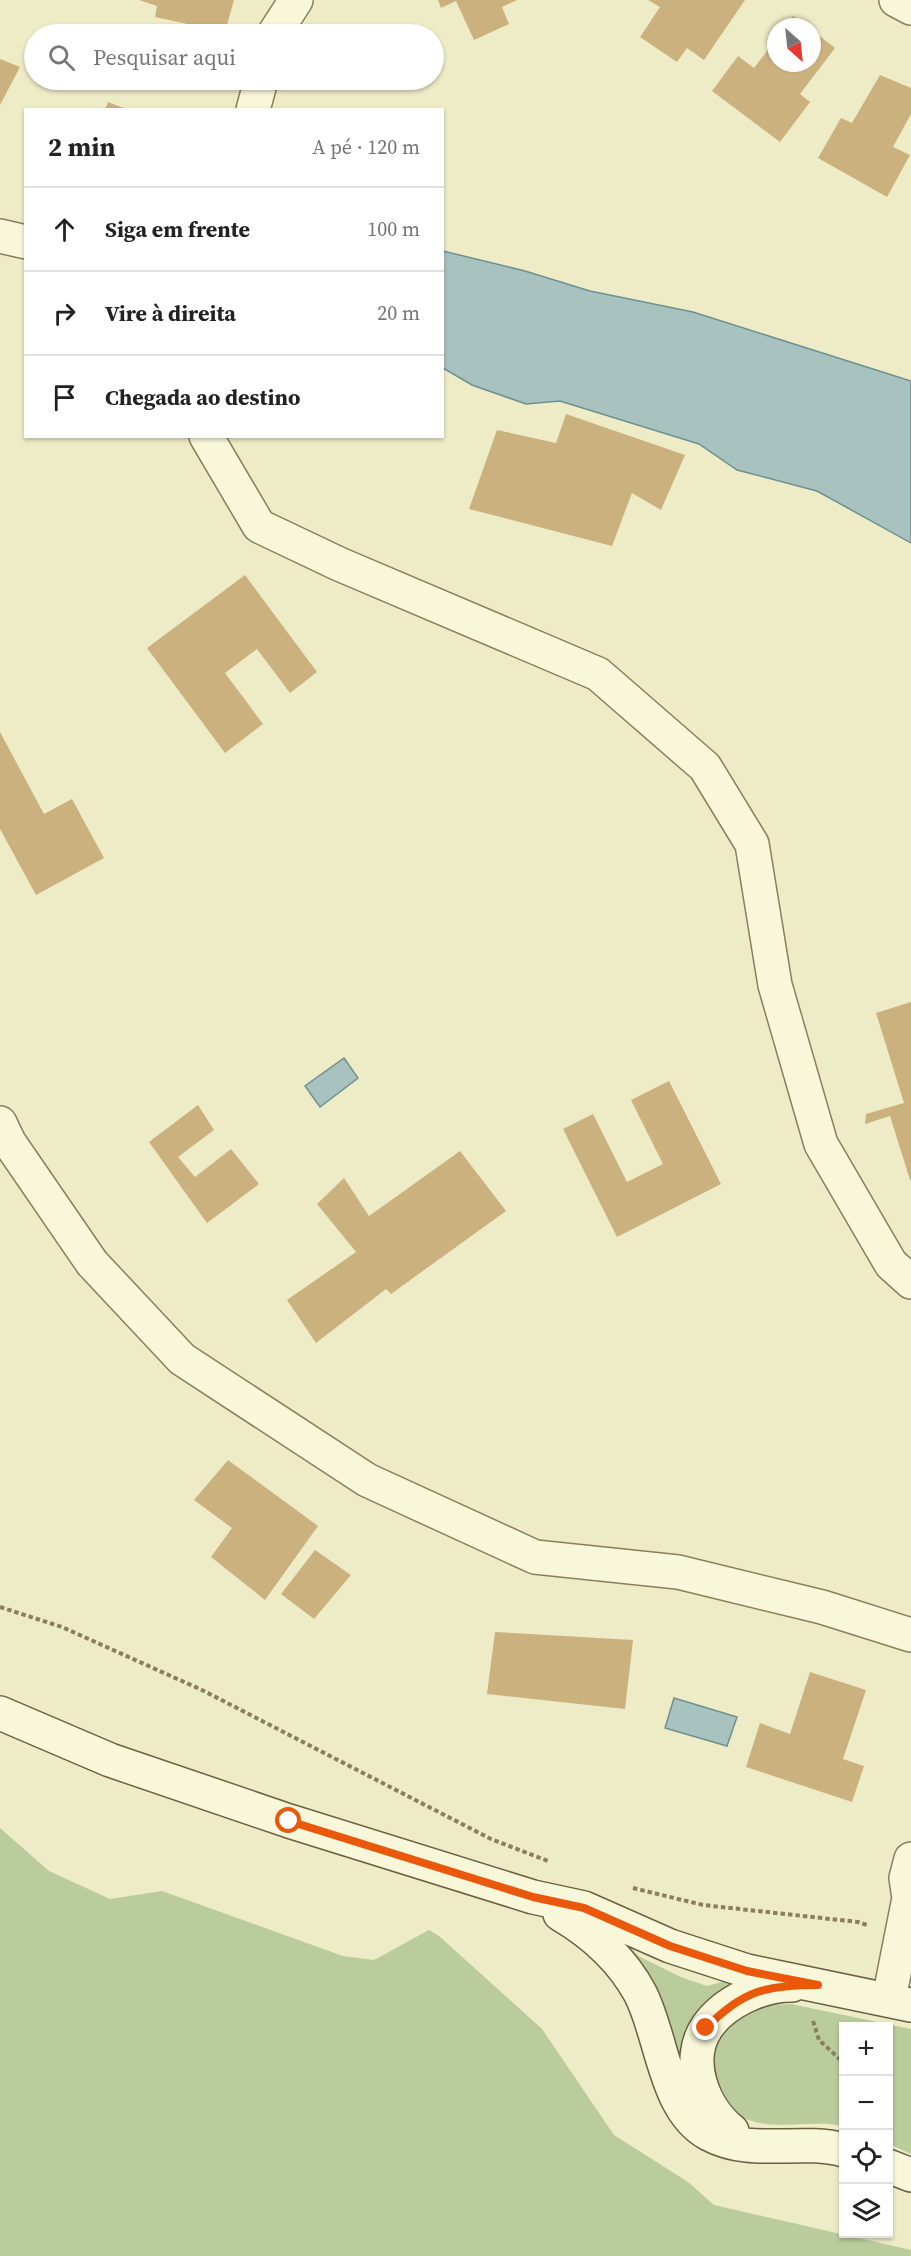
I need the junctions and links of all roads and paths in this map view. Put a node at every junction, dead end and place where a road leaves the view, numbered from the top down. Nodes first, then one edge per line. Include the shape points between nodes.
1 (296, 0) edge
2 (896, 0) edge
3 (911, 8) edge
4 (280, 24) edge
5 (258, 90) edge
6 (254, 108) edge
7 (0, 236) edge
8 (24, 242) edge
9 (207, 438) edge
10 (0, 1123) edge
11 (911, 1282) edge
12 (0, 1607) edge
13 (911, 1635) edge
14 (0, 1713) edge
15 (911, 1858) edge
16 (549, 1862) dead end
17 (630, 1887) dead end
18 (533, 1897) junction
19 (910, 1897) edge
20 (900, 1937) junction
21 (818, 1985) junction
22 (900, 2002) edge
23 (839, 2059) edge
24 (752, 2146) junction
25 (839, 2150) edge
26 (893, 2168) edge
27 (911, 2175) edge

1 - 4 street
2 - 3 street
5 - 6 street
7 - 8 street
9 - 11 street via 259,526 598,674 705,767 752,844 775,985 820,1143 891,1264
10 - 13 street via 92,1263 182,1359 367,1480 536,1557 678,1572 822,1607
12 - 16 path via 62,1628 202,1690 482,1835
14 - 18 street via 122,1764
15 - 19 street via 906,1878
17 - 20 path via 703,1905 858,1922
18 - 21 street via 584,1908 670,1946 747,1971
18 - 24 street via 586,1929 619,1959 640,1994 669,2081 686,2113 706,2133 729,2143
19 - 20 street
20 - 22 street
21 - 22 street
21 - 23 path via 811,2006 819,2040
21 - 24 street via 777,1985 747,1995 722,2011 706,2028 698,2051 698,2073 705,2100 721,2122
24 - 25 street via 802,2145
26 - 27 street

